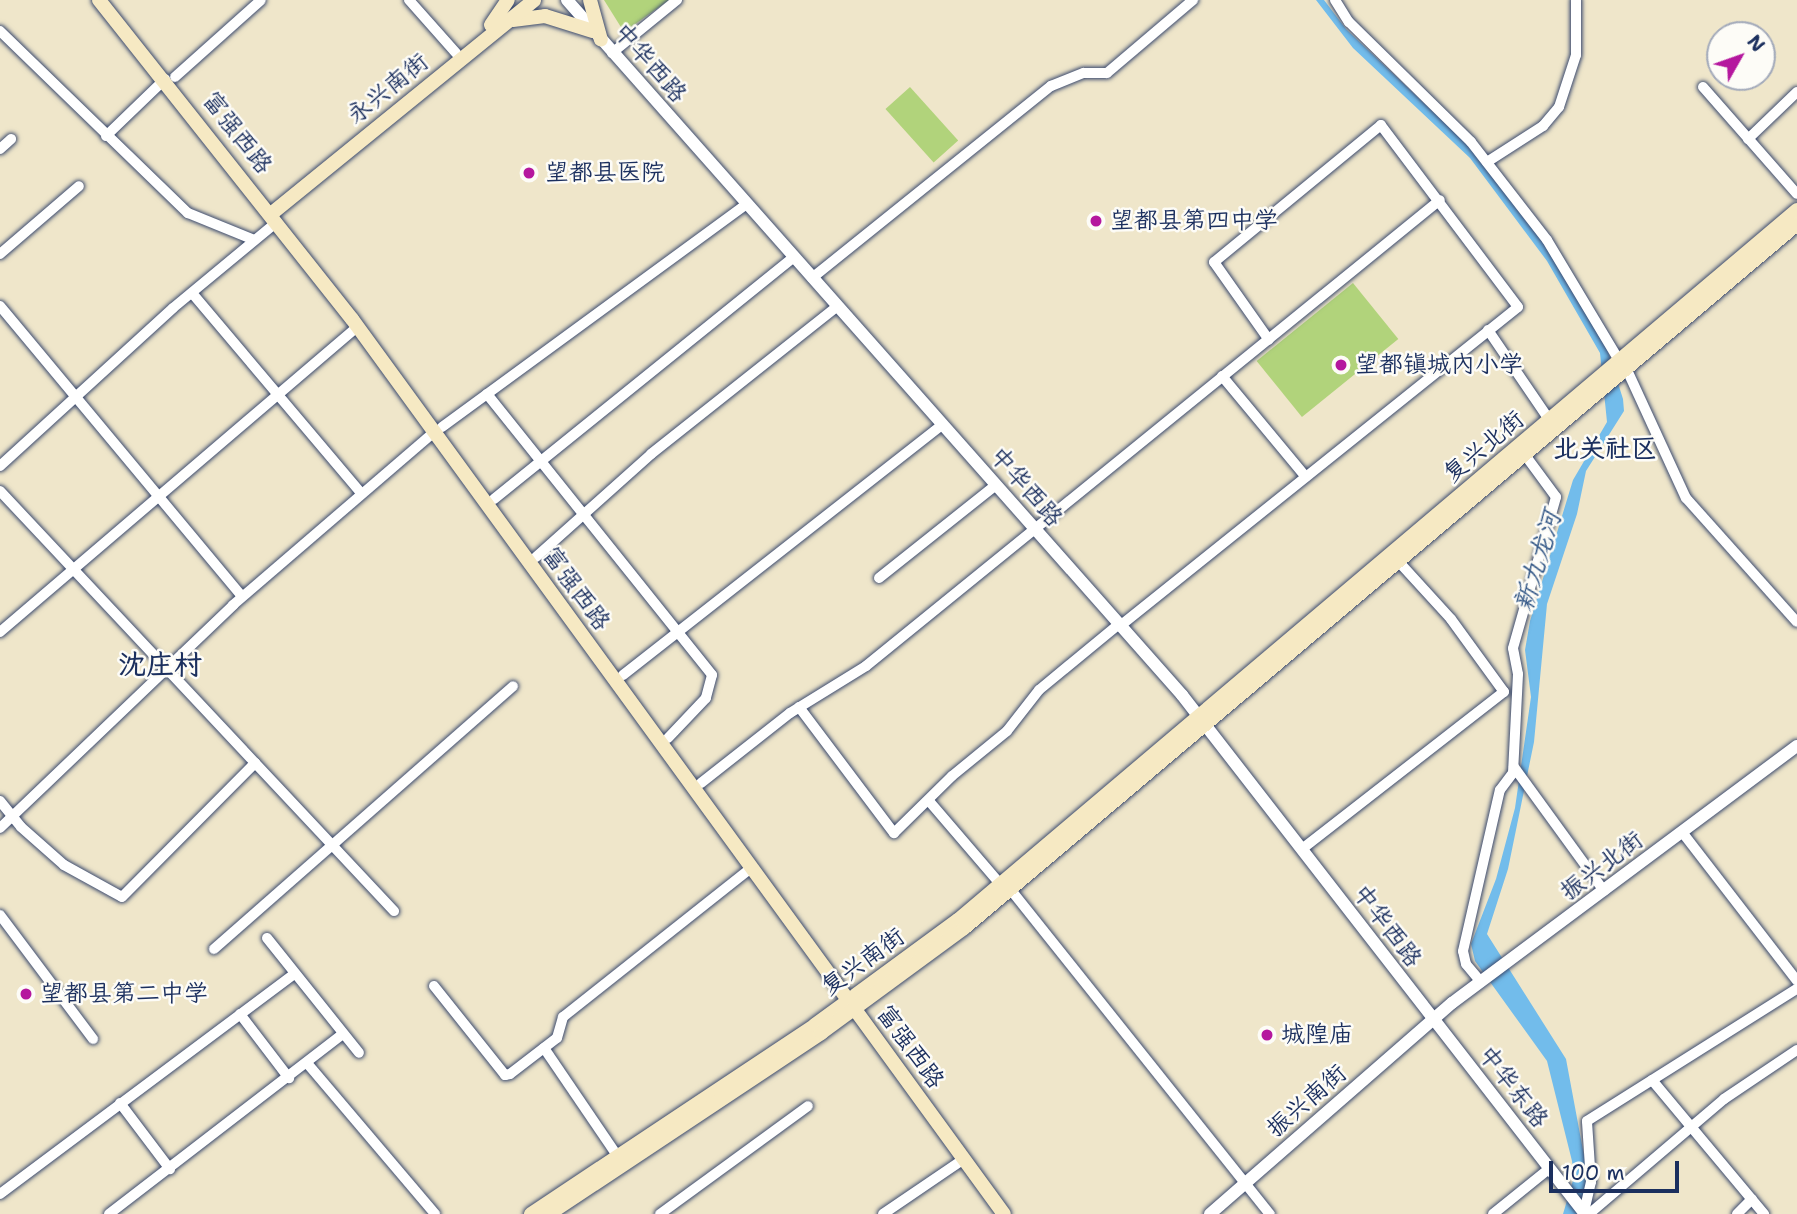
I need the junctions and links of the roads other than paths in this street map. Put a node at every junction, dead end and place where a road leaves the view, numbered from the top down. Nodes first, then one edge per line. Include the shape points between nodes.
1 (99, 0) edge
2 (111, 0) edge
3 (261, 0) edge
4 (409, 0) edge
5 (508, 0) edge
6 (522, 0) edge
7 (534, 0) edge
8 (567, 0) edge
9 (590, 0) edge
10 (677, 0) edge
11 (1194, 0) edge
12 (1335, 0) edge
13 (1576, 0) edge
14 (498, 24) junction
15 (0, 31) edge
16 (597, 35) junction
17 (456, 53) junction
18 (612, 53) junction
19 (170, 78) junction
20 (1703, 87) dead end
21 (1797, 92) edge
22 (106, 136) junction
23 (11, 139) dead end
24 (1748, 139) junction
25 (0, 149) edge
26 (1487, 163) junction
27 (79, 187) dead end
28 (1797, 194) edge
29 (1440, 200) junction
30 (747, 204) junction
31 (273, 210) junction
32 (1797, 210) edge
33 (1797, 223) edge
34 (254, 240) junction
35 (0, 254) edge
36 (794, 257) junction
37 (812, 278) junction
38 (192, 293) junction
39 (0, 306) edge
40 (838, 306) junction
41 (357, 327) junction
42 (1488, 330) junction
43 (1269, 340) junction
44 (1621, 368) junction
45 (1222, 376) junction
46 (1600, 385) junction
47 (276, 393) junction
48 (487, 394) junction
49 (76, 397) junction
50 (1550, 421) junction
51 (942, 425) junction
52 (438, 429) junction
53 (1525, 455) junction
54 (541, 459) junction
55 (0, 466) edge
56 (1306, 477) junction
57 (996, 485) junction
58 (0, 491) edge
59 (361, 493) junction
60 (158, 495) junction
61 (494, 499) junction
62 (585, 513) junction
63 (1034, 528) junction
64 (536, 556) junction
65 (1399, 562) junction
66 (72, 569) junction
67 (878, 579) dead end
68 (243, 596) junction
69 (1797, 622) edge
70 (1120, 625) junction
71 (0, 632) edge
72 (679, 632) junction
73 (165, 667) junction
74 (623, 675) junction
75 (513, 686) dead end
76 (799, 707) junction
77 (1203, 722) junction
78 (668, 738) junction
79 (1797, 746) edge
80 (255, 763) junction
81 (1516, 770) junction
82 (701, 783) junction
83 (0, 801) edge
84 (929, 801) junction
85 (12, 816) junction
86 (0, 828) edge
87 (1682, 832) junction
88 (331, 843) junction
89 (1302, 849) junction
90 (751, 867) junction
91 (1006, 888) junction
92 (1604, 891) junction
93 (394, 911) dead end
94 (0, 915) edge
95 (267, 938) dead end
96 (214, 949) dead end
97 (294, 974) junction
98 (1483, 981) junction
99 (1797, 981) edge
100 (434, 986) dead end
101 (1797, 989) edge
102 (855, 1003) junction
103 (240, 1014) junction
104 (1433, 1020) junction
105 (343, 1034) junction
106 (93, 1039) dead end
107 (544, 1048) junction
108 (1797, 1049) edge
109 (359, 1053) dead end
110 (307, 1063) junction
111 (289, 1078) junction
112 (1652, 1080) junction
113 (120, 1102) junction
114 (808, 1106) dead end
115 (1691, 1127) junction
116 (618, 1157) junction
117 (964, 1159) junction
118 (1550, 1168) junction
119 (170, 1169) junction
120 (1244, 1184) junction
121 (0, 1194) edge
122 (1752, 1199) junction
123 (1585, 1213) edge
124 (109, 1214) edge
125 (435, 1214) edge
126 (531, 1214) edge
127 (549, 1214) edge
128 (660, 1214) edge
129 (883, 1214) edge
130 (1004, 1214) edge
131 (1016, 1214) edge
132 (1210, 1214) edge
133 (1270, 1214) edge
134 (1493, 1214) edge
135 (1737, 1214) edge
136 (1764, 1214) edge

1 - 19 main road, 富强西路
2 - 19 main road, 富强西路
3 - 19 street
4 - 17 street
5 - 14 main road
6 - 14 main road, 永兴南街
7 - 14 main road, 永兴南街
8 - 16 street, 中华西路
9 - 16 main road
10 - 18 street
11 - 37 street via 1107,73 1084,73 1051,86
12 - 26 street via 1349,22 1460,128
13 - 26 street via 1576,55 1554,115
14 - 16 main road via 545,16
14 - 17 main road, 永兴南街
14 - 31 main road, 永兴南街
15 - 22 street
16 - 18 street, 中华西路
17 - 31 main road, 永兴南街
18 - 30 street, 中华西路
19 - 22 street
19 - 31 main road, 富强西路
20 - 24 street
21 - 24 street
22 - 34 street via 188,213
23 - 25 street
24 - 28 street
26 - 44 street via 1565,267
27 - 35 street
29 - 42 street via 1518,307
29 - 43 street
29 - 43 street via 1381,125 1214,262
30 - 36 street, 中华西路
30 - 48 street
31 - 34 street
31 - 41 main road, 富强西路
31 - 52 main road, 富强西路
32 - 44 main road, 复兴北街
33 - 44 main road, 复兴北街
34 - 38 street
36 - 37 street, 中华西路
36 - 54 street
37 - 40 street, 中华西路
38 - 47 street
38 - 49 street
39 - 49 street
40 - 51 street, 中华西路
40 - 62 street via 756,367
41 - 47 street
41 - 52 main road, 富强西路
42 - 50 street
42 - 56 street
43 - 45 street
44 - 46 main road, 复兴北街
44 - 69 street via 1686,498
45 - 56 street
45 - 63 street
46 - 50 main road, 复兴北街
46 - 53 main road, 复兴北街
47 - 59 street
47 - 60 street
48 - 52 street
48 - 54 street
49 - 55 street
49 - 60 street
50 - 77 main road, 复兴北街
51 - 57 street, 中华西路
51 - 72 street
52 - 59 street
52 - 61 main road, 富强西路
52 - 90 main road, 富强西路
53 - 65 main road, 复兴北街
53 - 81 street via 1556,497 1513,648 1518,674
54 - 61 street
54 - 62 street
56 - 70 street
57 - 63 street, 中华西路
57 - 67 street
58 - 66 street
59 - 68 street
60 - 66 street
60 - 68 street
61 - 64 main road, 富强西路
62 - 64 street
62 - 72 street
63 - 70 street, 中华西路
63 - 76 street via 866,666
64 - 74 main road, 富强西路
65 - 77 main road, 复兴北街
65 - 89 street via 1451,619 1504,692
66 - 71 street
66 - 73 street
68 - 73 street
70 - 77 street, 中华西路
70 - 84 street via 1027,701 1007,731 951,776
72 - 74 street
72 - 78 street via 712,675 712,687
73 - 80 street
73 - 85 street
74 - 78 main road, 富强西路
75 - 88 street
76 - 82 street
76 - 84 street via 894,833
77 - 89 street, 中华西路
77 - 91 main road, 复兴南街
78 - 82 main road, 富强西路
79 - 87 street, 振兴北街
80 - 85 street via 122,897 64,865
80 - 88 street
81 - 92 street
81 - 98 street via 1500,790 1463,951 1466,964
82 - 102 main road, 富强西路
83 - 85 street
84 - 91 street
85 - 86 street
87 - 92 street, 振兴北街
87 - 99 street
88 - 93 street
88 - 96 street
89 - 104 street, 中华西路
90 - 102 main road, 富强西路
90 - 107 street via 563,1017 557,1038
91 - 102 main road, 复兴南街
91 - 120 street
92 - 98 street, 振兴北街
94 - 106 street
95 - 97 street
97 - 103 street
97 - 105 street
98 - 104 street, 振兴北街
100 - 107 street via 505,1075
101 - 112 street
102 - 116 main road, 复兴南街
102 - 117 main road, 富强西路
102 - 127 main road, 复兴南街
102 - 131 main road, 富强西路
103 - 111 street
103 - 113 street
104 - 118 street, 中华东路
104 - 120 street, 振兴南街
105 - 109 street
105 - 110 street
107 - 116 street
108 - 115 street
110 - 111 street
110 - 125 street
111 - 119 street
112 - 115 street
112 - 123 street via 1586,1123 1591,1182
113 - 119 street
113 - 121 street
114 - 128 street
115 - 122 street
115 - 123 street
116 - 126 main road, 复兴南街
117 - 129 street
117 - 130 main road, 富强西路
118 - 123 street, 中华东路
118 - 134 street
119 - 124 street
120 - 132 street, 振兴南街
120 - 133 street
122 - 135 street
122 - 136 street

